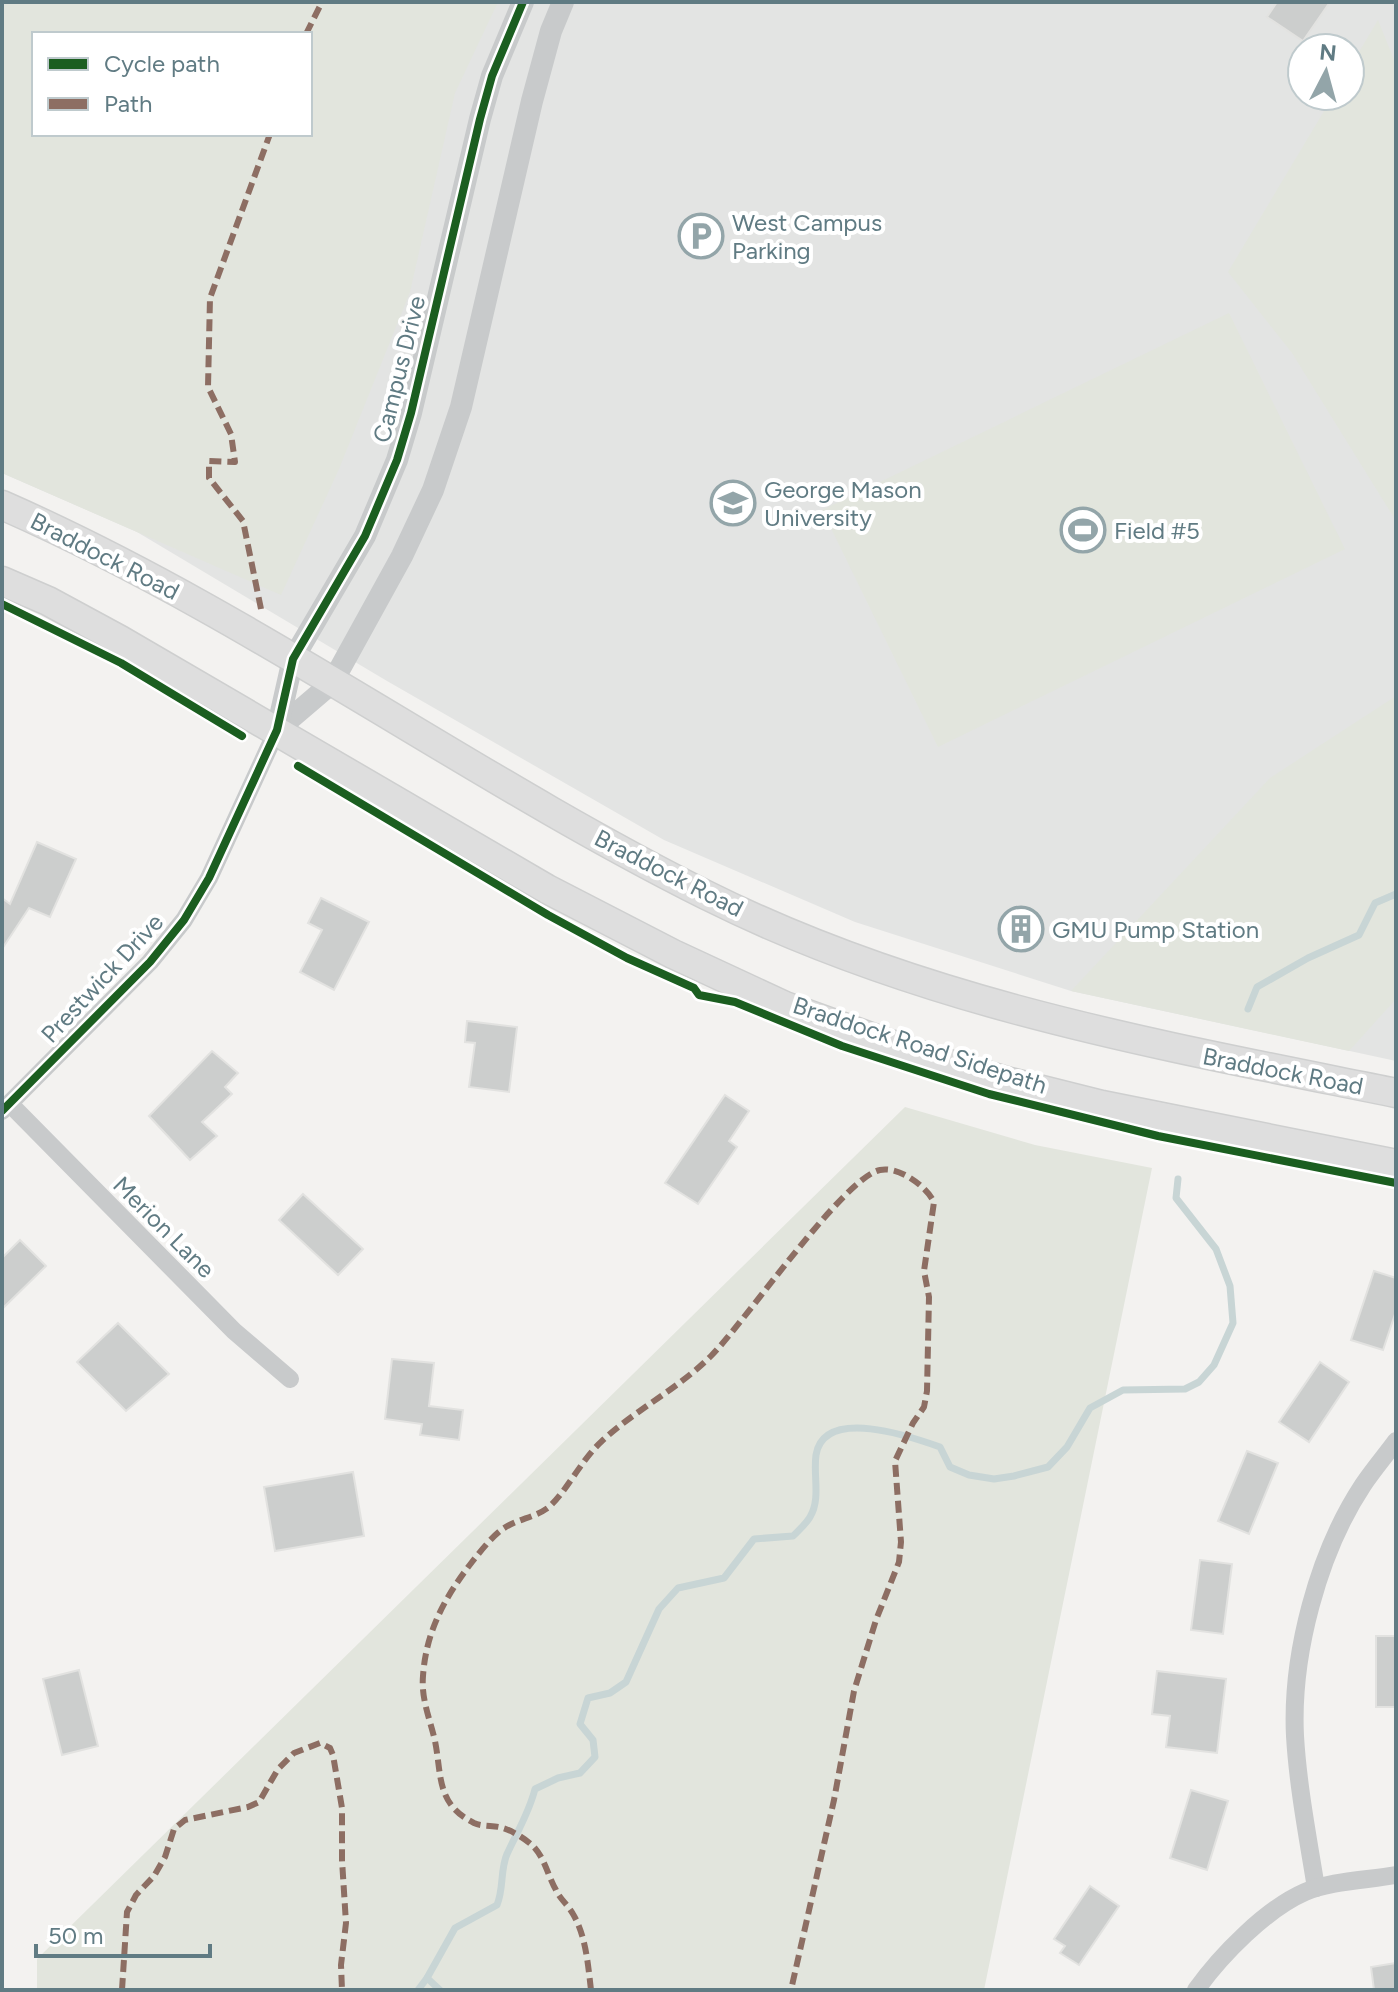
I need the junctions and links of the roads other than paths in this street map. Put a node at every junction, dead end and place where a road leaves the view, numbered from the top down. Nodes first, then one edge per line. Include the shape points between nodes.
1 (523, 2) edge
2 (563, 2) edge
3 (2, 505) edge
4 (2, 581) edge
5 (293, 659) junction
6 (332, 683) junction
7 (277, 730) junction
8 (1396, 1093) edge
9 (6, 1107) edge
10 (1396, 1164) edge
11 (290, 1379) dead end
12 (1396, 1441) edge
13 (1396, 1875) edge
14 (1316, 1888) junction
15 (1196, 1990) edge

1 - 5 street, Campus Drive via 480,119 397,460 365,536
2 - 6 street via 532,101 448,449 413,534
3 - 5 main road, Braddock Road via 151,577
4 - 7 main road via 120,640
5 - 6 main road, Braddock Road
5 - 7 street, Campus Drive
6 - 7 street
6 - 8 main road, Braddock Road via 543,807 707,895 885,970 1058,1023
7 - 9 street, Prestwick Drive via 184,920 150,962
7 - 10 main road via 547,889 785,1006 1010,1082
9 - 11 street, Merion Lane via 234,1331
12 - 14 street via 1362,1487 1328,1554 1302,1641 1295,1737
13 - 14 street
14 - 15 street via 1248,1933

